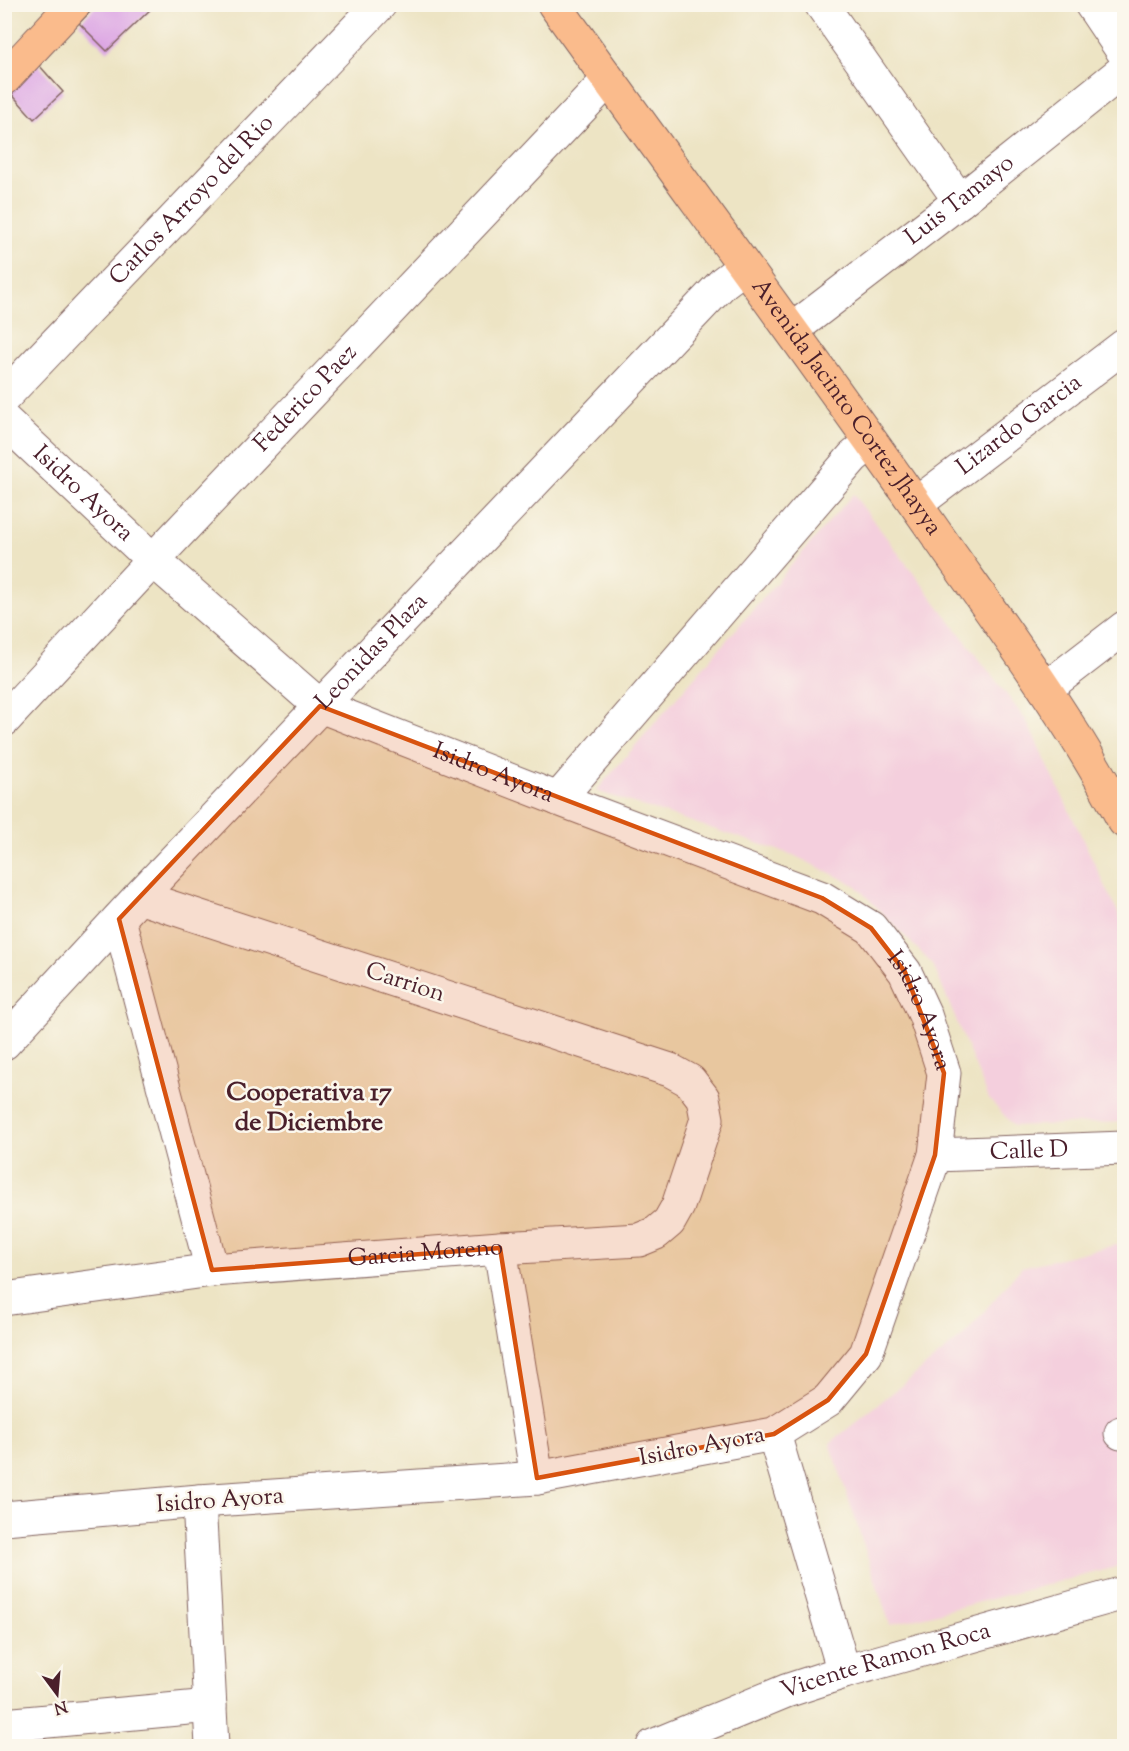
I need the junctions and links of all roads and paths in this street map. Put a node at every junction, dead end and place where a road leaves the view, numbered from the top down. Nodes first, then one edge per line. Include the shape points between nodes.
1 (74, 4) edge
2 (380, 4) edge
3 (554, 4) edge
4 (821, 4) edge
5 (1091, 4) edge
6 (1125, 54) edge
7 (1125, 70) edge
8 (4, 79) edge
9 (608, 80) junction
10 (960, 201) junction
11 (744, 267) junction
12 (792, 330) junction
13 (1125, 346) edge
14 (4, 397) edge
15 (4, 420) edge
16 (871, 442) junction
17 (916, 504) junction
18 (153, 560) junction
19 (1125, 628) edge
20 (1045, 689) junction
21 (320, 706) junction
22 (4, 720) edge
23 (558, 799) junction
24 (1125, 821) edge
25 (129, 908) junction
26 (4, 1043) edge
27 (670, 1070) joint
28 (1125, 1148) edge
29 (935, 1155) junction
30 (500, 1248) junction
31 (212, 1270) junction
32 (4, 1299) edge
33 (774, 1434) junction
34 (537, 1478) junction
35 (199, 1502) junction
36 (4, 1518) edge
37 (1125, 1593) edge
38 (844, 1672) junction
39 (210, 1706) junction
40 (4, 1725) edge
41 (212, 1746) edge
42 (653, 1746) edge

1 - 8 main road
2 - 14 street, Carlos Arroyo del Rio
3 - 9 main road, Avenida Jacinto Cortez Jhayya
4 - 10 street
5 - 6 street
7 - 10 street, Luis Tamayo
9 - 11 main road, Avenida Jacinto Cortez Jhayya
9 - 18 street, Federico Paez
10 - 12 street, Luis Tamayo
11 - 12 main road, Avenida Jacinto Cortez Jhayya
11 - 21 street, Leonidas Plaza via 724,282
12 - 16 main road, Avenida Jacinto Cortez Jhayya
13 - 17 street, Lizardo Garcia
15 - 18 street, Isidro Ayora
16 - 17 main road, Avenida Jacinto Cortez Jhayya
16 - 23 street via 853,457
17 - 20 main road, Avenida Jacinto Cortez Jhayya
18 - 21 street, Isidro Ayora
18 - 22 street, Federico Paez
19 - 20 street
20 - 24 main road, Avenida Jacinto Cortez Jhayya
21 - 23 street, Isidro Ayora
21 - 25 street, Leonidas Plaza
23 - 29 street, Isidro Ayora via 822,898 871,928 905,972 925,1015 944,1073
25 - 26 street, Leonidas Plaza
25 - 27 street, Carrion
25 - 31 street
27 - 30 street, Garcia Moreno via 690,1081 703,1098 707,1119 669,1222 639,1240
28 - 29 street, Calle D
29 - 33 street, Isidro Ayora via 866,1354 828,1400
30 - 31 street, Garcia Moreno
30 - 34 street
31 - 32 street, Garcia Moreno
33 - 34 street, Isidro Ayora
33 - 38 street
34 - 35 street, Isidro Ayora
35 - 36 street, Isidro Ayora
35 - 39 street
37 - 38 street, Vicente Ramon Roca
38 - 42 street, Vicente Ramon Roca via 786,1690
39 - 40 street
39 - 41 street

